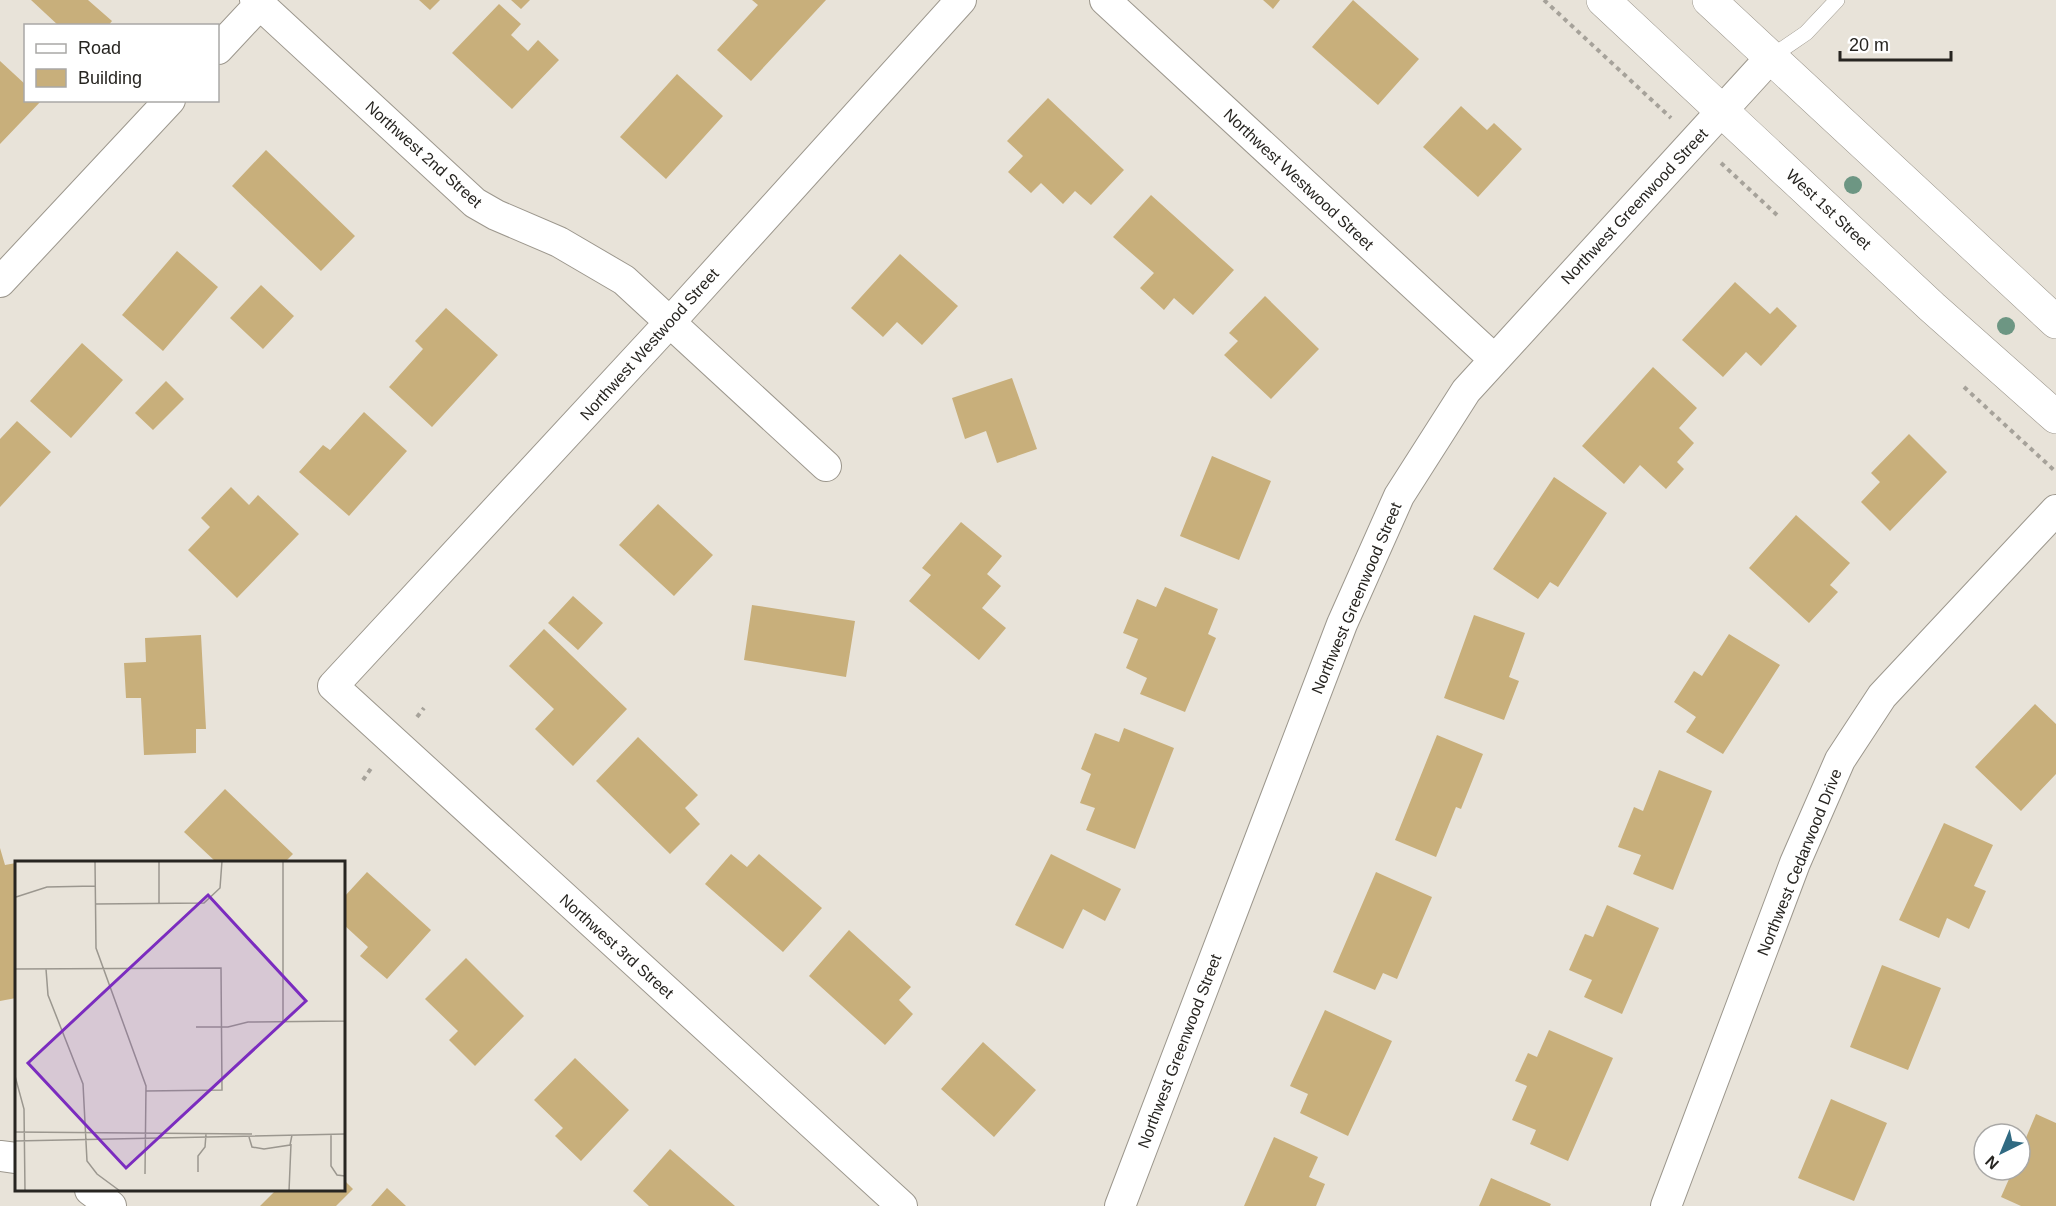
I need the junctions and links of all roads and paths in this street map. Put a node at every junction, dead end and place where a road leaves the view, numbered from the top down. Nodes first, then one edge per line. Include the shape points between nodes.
1 (961, 0) edge
2 (1105, 0) edge
3 (1603, 0) edge
4 (1709, 0) edge
5 (1837, 0) edge
6 (257, 2) edge
7 (219, 48) edge
8 (1770, 57) junction
9 (168, 102) edge
10 (1723, 109) junction
11 (0, 282) edge
12 (671, 321) junction
13 (2056, 322) edge
14 (1494, 359) junction
15 (2056, 417) edge
16 (826, 466) dead end
17 (2056, 510) edge
18 (333, 686) joint
19 (0, 1156) edge
20 (15, 1158) edge
21 (91, 1191) edge
22 (111, 1206) edge
23 (902, 1206) edge
24 (1120, 1206) edge
25 (1666, 1206) edge

1 - 12 street, Northwest Westwood Street
2 - 14 street, Northwest Westwood Street
3 - 10 main road, West 1st Street
4 - 8 main road
5 - 8 lane via 1806,33
6 - 7 street
6 - 12 street, Northwest 2nd Street via 475,203 593,260 624,280
8 - 10 street, Northwest Greenwood Street
8 - 13 main road
9 - 11 street
10 - 14 street, Northwest Greenwood Street
10 - 15 main road, West 1st Street via 1932,307
12 - 16 street, Northwest 2nd Street
12 - 18 street, Northwest Westwood Street
14 - 24 street, Northwest Greenwood Street via 1466,391 1429,447 1399,496 1370,558
17 - 25 street, Northwest Cedarwood Drive via 1882,696 1840,760 1796,863
18 - 23 street, Northwest 3rd Street
19 - 20 street
21 - 22 street

